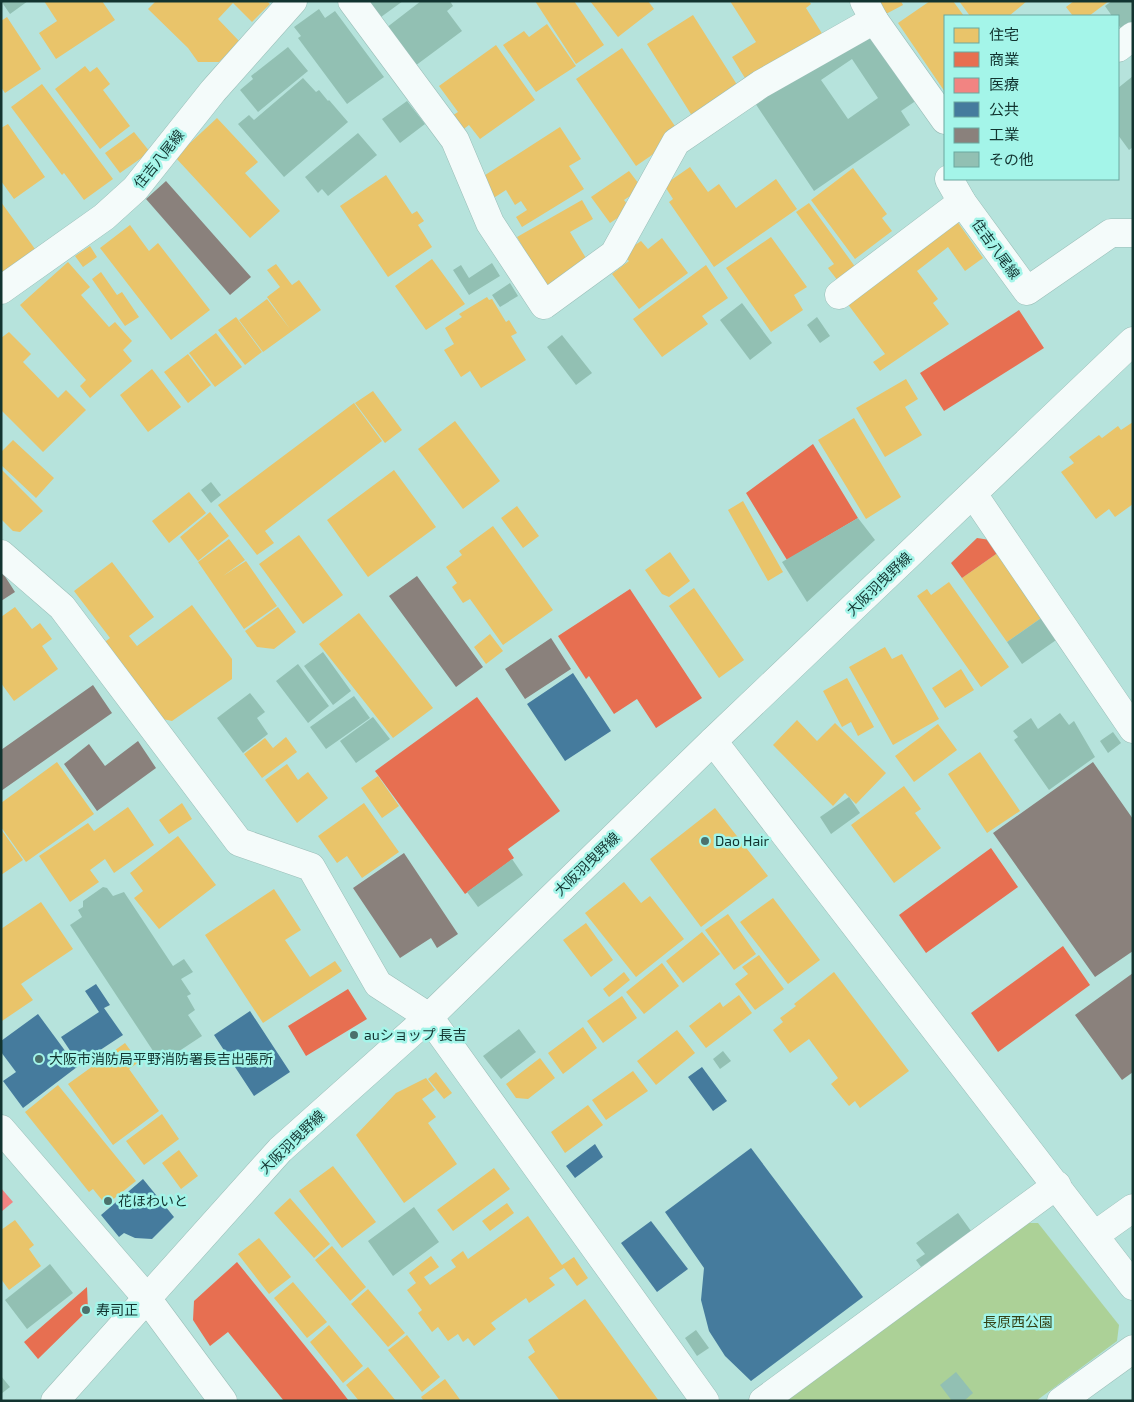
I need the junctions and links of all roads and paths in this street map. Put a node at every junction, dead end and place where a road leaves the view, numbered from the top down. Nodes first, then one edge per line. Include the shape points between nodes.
1 (293, 1) edge
2 (352, 1) edge
3 (869, 11) edge
4 (1133, 36) edge
5 (1119, 47) edge
6 (944, 119) edge
7 (950, 180) edge
8 (962, 202) junction
9 (1133, 233) edge
10 (1, 290) edge
11 (839, 295) dead end
12 (1133, 341) edge
13 (972, 494) junction
14 (1, 554) edge
15 (1133, 729) edge
16 (713, 741) junction
17 (429, 1017) junction
18 (1, 1129) edge
19 (1057, 1185) junction
20 (1133, 1208) edge
21 (1095, 1235) junction
22 (1133, 1286) edge
23 (146, 1297) junction
24 (1133, 1349) edge
25 (55, 1401) edge
26 (223, 1401) edge
27 (705, 1401) edge
28 (763, 1401) edge
29 (1061, 1401) edge

1 - 10 street, 住吉八尾線 via 214,91 135,189 104,217
2 - 3 street via 455,140 490,223 544,305 614,254 676,142
3 - 6 street
4 - 5 street
7 - 8 street, 住吉八尾線
8 - 9 street, 住吉八尾線 via 1027,291 1111,233
8 - 11 street
12 - 13 street, 大阪羽曳野線
13 - 15 street
13 - 16 street, 大阪羽曳野線
14 - 17 street via 62,607 239,842 311,867 378,984
16 - 17 street, 大阪羽曳野線
16 - 19 street
17 - 23 street, 大阪羽曳野線 via 280,1150
17 - 27 street
18 - 23 street
19 - 21 street
19 - 28 street
20 - 21 street
21 - 22 street
23 - 25 street, 大阪羽曳野線
23 - 26 street
24 - 29 street

